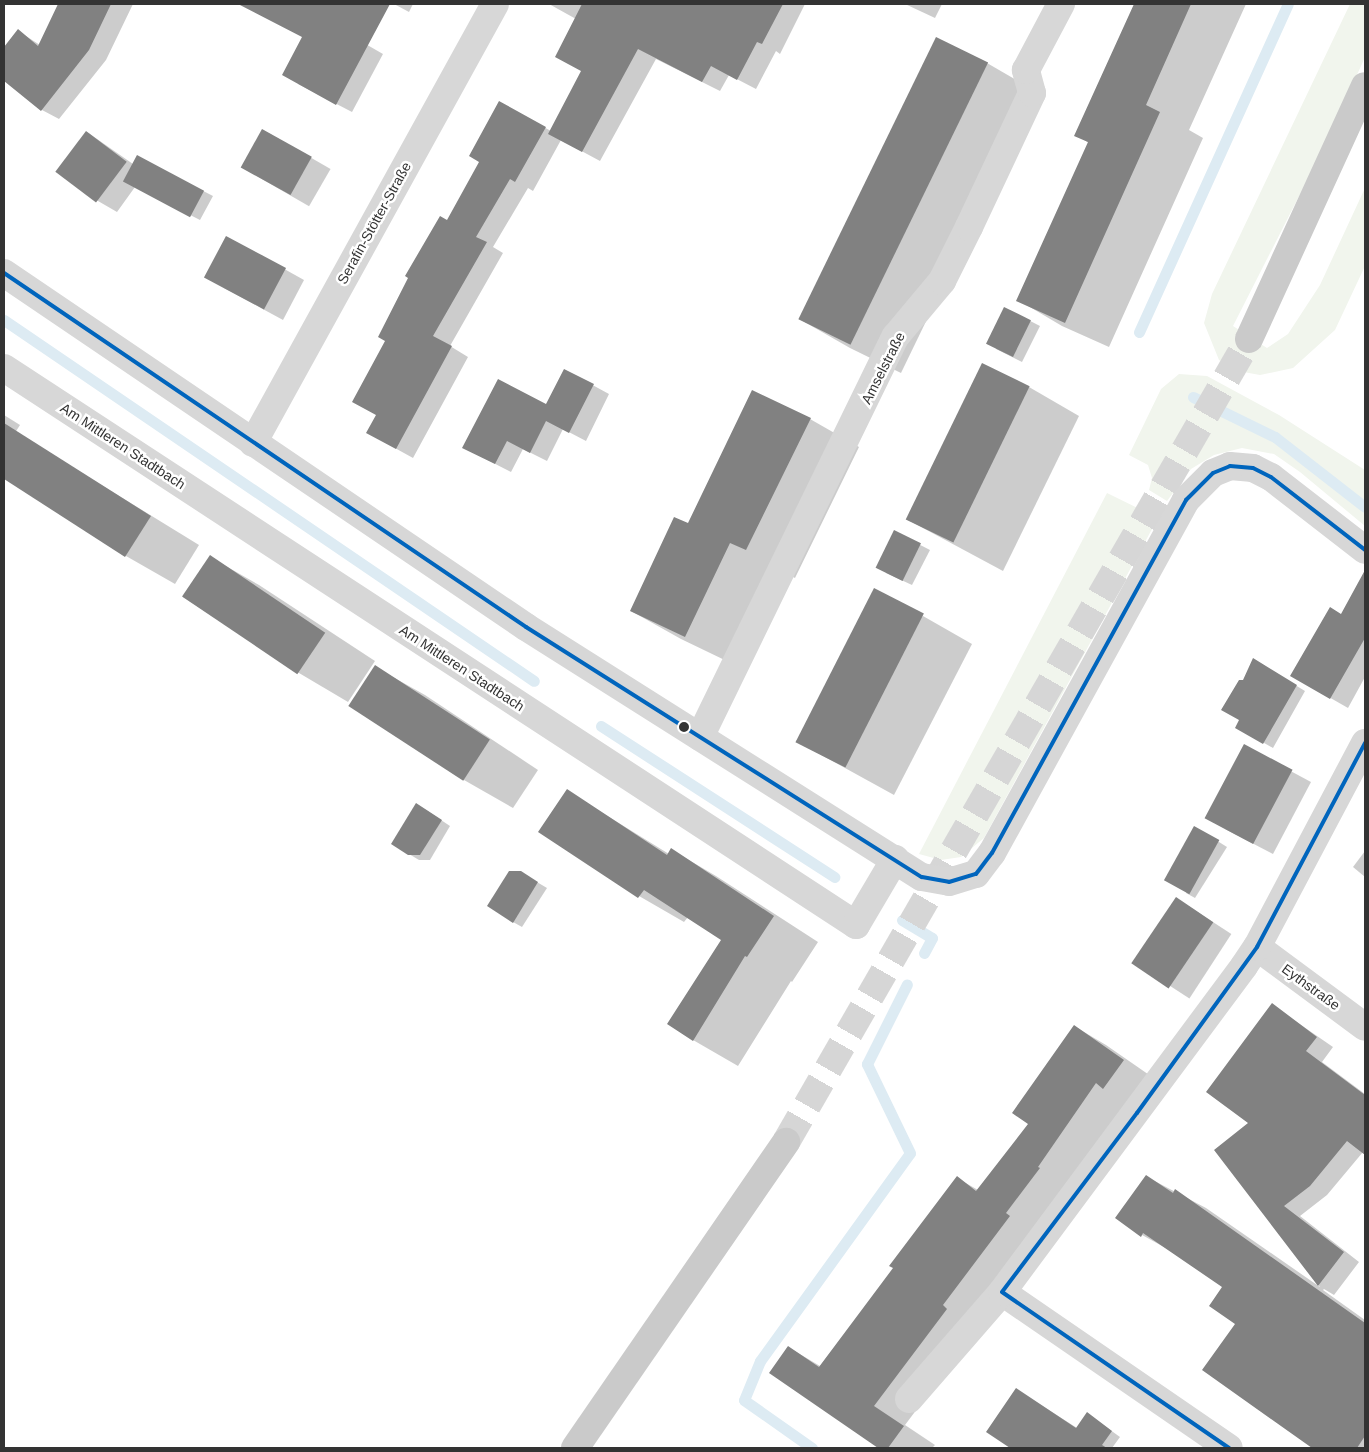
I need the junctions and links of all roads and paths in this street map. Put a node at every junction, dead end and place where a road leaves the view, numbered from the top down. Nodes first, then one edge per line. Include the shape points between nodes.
1 (495, 4) edge
2 (1061, 4) edge
3 (1365, 86) edge
4 (4, 273) edge
5 (1248, 339) tunnel mouth
6 (4, 368) edge
7 (253, 443) junction
8 (1365, 550) edge
9 (700, 737) junction
10 (1365, 743) edge
11 (895, 859) junction
12 (1257, 947) junction
13 (1365, 1027) edge
14 (786, 1142) tunnel mouth
15 (1002, 1292) junction
16 (909, 1400) dead end
17 (575, 1448) edge
18 (1229, 1448) edge

1 - 7 street, Serafin-Stötter-Straße
2 - 9 street, Amselstraße via 1026,70 1032,93 965,235 942,281 896,336
3 - 5 main road
4 - 7 street
6 - 11 street, Am Mittleren Stadtbach via 856,925
7 - 9 street via 526,627
8 - 11 street via 1272,477 1253,468 1230,466 1213,473 1186,500 992,853 976,874 949,882 922,877
9 - 11 street
10 - 12 street
12 - 13 street, Eythstraße
12 - 15 street via 1137,1114
14 - 17 main road
15 - 16 street
15 - 18 street

